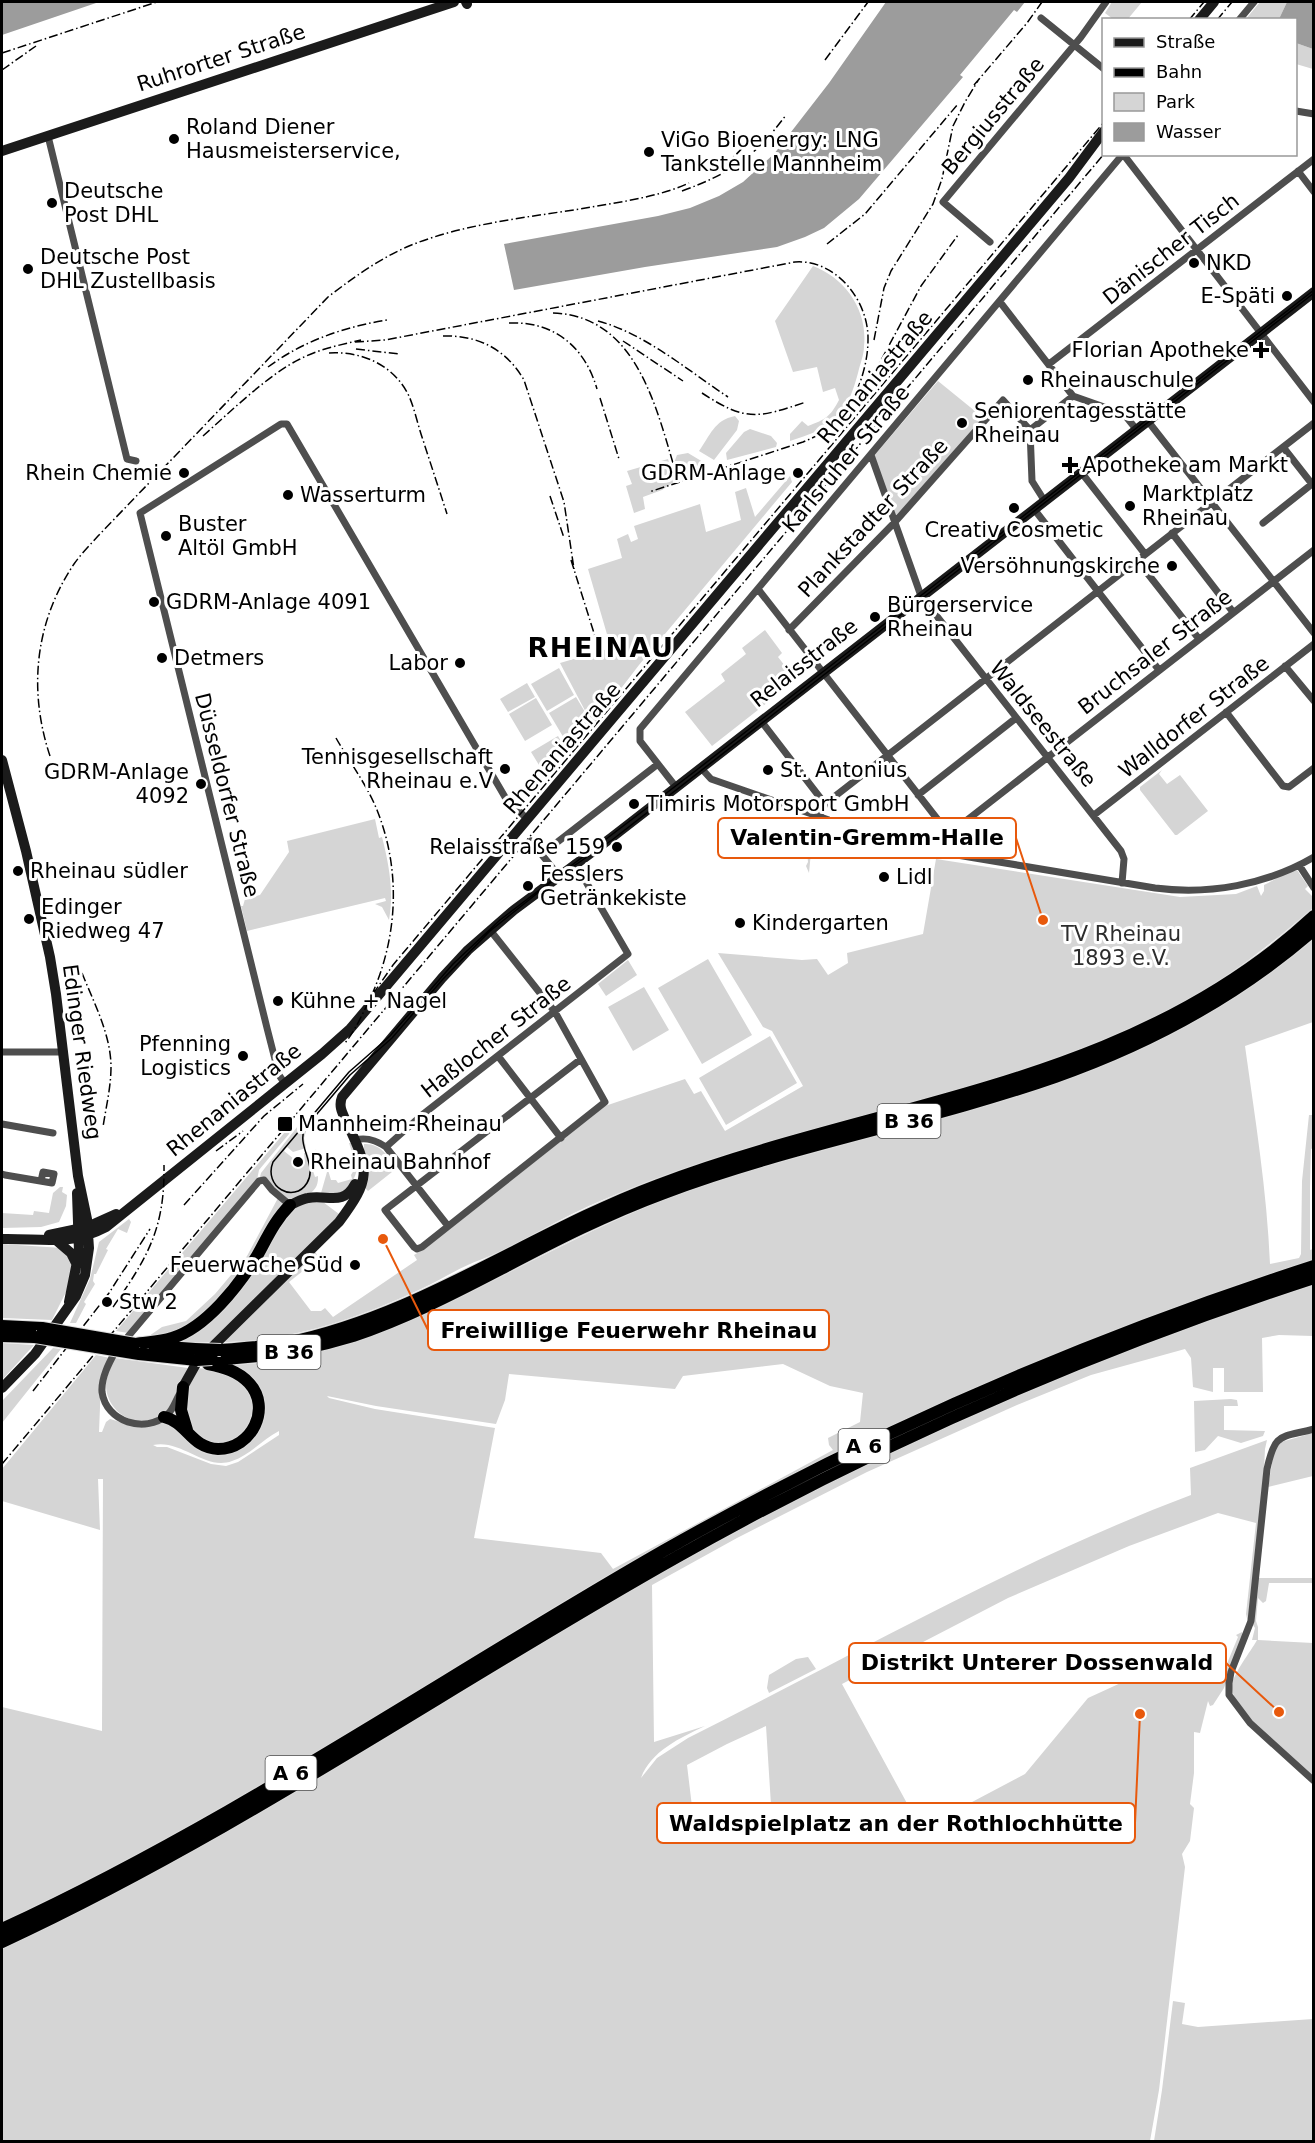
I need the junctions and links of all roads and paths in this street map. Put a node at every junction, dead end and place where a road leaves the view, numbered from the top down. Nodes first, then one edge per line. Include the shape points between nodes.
1 (454, 2) edge
2 (1106, 2) edge
3 (1214, 2) edge
4 (1254, 2) edge
5 (1041, 18) dead end
6 (1201, 18) edge
7 (1241, 18) edge
8 (1074, 45) junction
9 (1102, 67) edge
10 (1297, 111) edge
11 (1314, 114) edge
12 (1102, 134) edge
13 (48, 136) junction
14 (2, 151) edge
15 (1121, 156) edge
16 (1125, 156) edge
17 (1314, 159) edge
18 (1298, 171) junction
19 (1314, 192) edge
20 (990, 242) dead end
21 (1197, 250) junction
22 (1314, 292) edge
23 (1000, 302) junction
24 (1261, 332) junction
25 (1049, 364) junction
26 (1073, 396) junction
27 (1314, 402) edge
28 (1147, 420) junction
29 (1314, 423) edge
30 (1136, 429) junction
31 (1030, 430) junction
32 (1283, 447) junction
33 (871, 455) junction
34 (136, 461) dead end
35 (1081, 472) junction
36 (1313, 484) edge
37 (1044, 500) junction
38 (1212, 502) junction
39 (1034, 509) junction
40 (895, 522) junction
41 (1263, 523) dead end
42 (1172, 533) junction
43 (1314, 550) edge
44 (1145, 555) junction
45 (1137, 560) junction
46 (1273, 581) junction
47 (758, 589) junction
48 (1098, 591) junction
49 (921, 596) junction
50 (1233, 612) junction
51 (789, 630) junction
52 (1314, 633) edge
53 (1199, 639) junction
54 (1314, 644) edge
55 (1285, 666) junction
56 (1159, 670) junction
57 (823, 673) junction
58 (985, 679) junction
59 (1314, 701) edge
60 (1226, 712) junction
61 (1016, 718) junction
62 (761, 721) junction
63 (887, 755) junction
64 (1048, 757) junction
65 (2, 760) edge
66 (658, 764) junction
67 (701, 768) junction
68 (1314, 768) edge
69 (676, 787) junction
70 (918, 795) junction
71 (825, 804) junction
72 (1094, 815) junction
73 (819, 816) junction
74 (526, 818) junction
75 (949, 834) junction
76 (531, 841) dead end
77 (939, 853) junction
78 (542, 854) junction
79 (1314, 857) edge
80 (575, 863) junction
81 (1299, 865) junction
82 (558, 875) junction
83 (1122, 883) junction
84 (1314, 888) edge
85 (1314, 916) edge
86 (489, 930) junction
87 (1314, 930) edge
88 (555, 1012) junction
89 (2, 1052) edge
90 (64, 1052) junction
91 (498, 1056) junction
92 (581, 1059) junction
93 (285, 1084) junction
94 (530, 1098) junction
95 (2, 1124) edge
96 (53, 1133) dead end
97 (561, 1138) junction
98 (357, 1144) junction
99 (386, 1147) junction
100 (2, 1174) edge
101 (78, 1176) junction
102 (42, 1181) dead end
103 (357, 1181) junction
104 (416, 1186) junction
105 (357, 1193) junction
106 (327, 1198) junction
107 (290, 1205) junction
108 (85, 1208) junction
109 (125, 1212) junction
110 (345, 1212) junction
111 (106, 1219) junction
112 (448, 1226) junction
113 (86, 1232) junction
114 (2, 1239) edge
115 (26, 1239) junction
116 (57, 1241) junction
117 (77, 1266) junction
118 (1314, 1266) edge
119 (481, 1273) junction
120 (1314, 1278) edge
121 (68, 1305) junction
122 (2, 1326) edge
123 (38, 1332) junction
124 (2, 1336) edge
125 (143, 1346) junction
126 (200, 1358) junction
127 (2, 1388) edge
128 (183, 1388) junction
129 (164, 1418) junction
130 (1314, 1429) edge
131 (188, 1434) junction
132 (1314, 1780) edge
133 (2, 1929) edge
134 (2, 1942) edge

1 - 13 main road, Ruhrorter Straße
2 - 8 street, Bergiusstraße
3 - 6 main road
4 - 7 street
5 - 8 street
8 - 9 street
8 - 20 street, Bergiusstraße via 943,202
10 - 11 street
12 - 74 main road, Rhenaniastraße via 1069,178
13 - 14 main road, Ruhrorter Straße
13 - 34 street via 127,459
15 - 23 street, Karlsruher Straße
16 - 21 street
17 - 18 street, Dänischer Tisch
18 - 19 street
18 - 21 street, Dänischer Tisch
21 - 24 street
21 - 25 street, Dänischer Tisch
22 - 24 main road, Relaisstraße
23 - 25 street
23 - 33 street, Karlsruher Straße
24 - 27 street
24 - 28 main road, Relaisstraße
25 - 26 street
26 - 30 street via 1124,414
26 - 31 street
28 - 30 main road, Relaisstraße
28 - 38 street
29 - 32 street
30 - 35 main road, Relaisstraße via 1103,460
31 - 37 street via 1032,481
31 - 40 street, Plankstadter Straße via 1004,400
32 - 36 street
32 - 38 street
33 - 40 street, Waldseestraße
33 - 47 street, Karlsruher Straße
35 - 37 main road, Relaisstraße
35 - 44 street
36 - 41 street
37 - 39 main road, Relaisstraße
38 - 42 street
38 - 46 street
39 - 48 street
39 - 49 main road, Relaisstraße
40 - 49 street, Waldseestraße
40 - 51 street, Plankstadter Straße
42 - 44 street
42 - 50 street
43 - 46 street, Bruchsaler Straße
44 - 45 street
45 - 48 street
45 - 53 street
46 - 50 street, Bruchsaler Straße
46 - 52 street
47 - 51 street
47 - 66 street, Karlsruher Straße via 640,729 640,741
48 - 56 street
48 - 58 street
49 - 57 main road, Relaisstraße
49 - 58 street, Waldseestraße
50 - 53 street, Bruchsaler Straße
51 - 57 street
53 - 56 street, Bruchsaler Straße
54 - 55 street, Walldorfer Straße
55 - 59 street
55 - 60 street, Walldorfer Straße
56 - 64 street, Bruchsaler Straße
57 - 62 main road, Relaisstraße
57 - 63 street
58 - 61 street, Waldseestraße
58 - 63 street
60 - 68 street via 1283,786 1288,788
60 - 72 street, Walldorfer Straße
61 - 64 street, Waldseestraße
61 - 70 street
62 - 67 main road, Relaisstraße
62 - 71 street
63 - 70 street
63 - 71 street
64 - 72 street, Waldseestraße
64 - 75 street, Bruchsaler Straße
65 - 90 main road, Edinger Riedweg via 44,929
66 - 69 street, Karlsruher Straße
66 - 78 street
67 - 69 main road, Relaisstraße
67 - 73 street via 711,779
69 - 80 main road, Relaisstraße
70 - 75 street
71 - 73 street
72 - 83 street, Waldseestraße via 1123,854
73 - 77 street
74 - 93 main road, Rhenaniastraße via 362,1016
74 - 93 street, Düsseldorfer Straße via 505,797 287,424 281,424 140,513 267,1028
75 - 77 street, Bruchsaler Straße
76 - 78 street
77 - 83 street
78 - 82 street
79 - 81 street
80 - 82 main road, Relaisstraße
80 - 88 street, Haßlocher Straße via 628,954
81 - 83 street via 1245,884 1213,889 1174,890
81 - 84 street
82 - 86 main road, Relaisstraße
85 - 119 highway, B 36 via 1220,988 1169,1018 1106,1047 991,1087 679,1177 571,1222
86 - 88 street
86 - 98 main road, Relaisstraße via 391,1038 368,1056 361,1073 344,1093 340,1103
87 - 119 highway, B 36 via 1223,997 1109,1056 992,1097 686,1185
88 - 91 street, Haßlocher Straße
88 - 92 street
89 - 90 street
90 - 101 main road, Edinger Riedweg
91 - 94 street
91 - 99 street, Haßlocher Straße
92 - 94 street
92 - 97 street via 604,1102
93 - 109 main road, Rhenaniastraße
94 - 97 street
94 - 104 street
95 - 96 street
97 - 112 street
98 - 99 street via 363,1138 377,1140
98 - 103 main road, Relaisstraße
98 - 105 main road, Relaisstraße via 364,1171
99 - 104 street
100 - 102 street
101 - 108 main road, Edinger Riedweg
101 - 113 main road, Edinger Riedweg via 77,1202
103 - 105 main road, Relaisstraße
103 - 106 main road via 346,1195
104 - 112 street
104 - 112 street via 385,1210 417,1249
105 - 110 main road, Relaisstraße
106 - 107 main road via 306,1198
106 - 110 main road
107 - 125 highway via 246,1272 212,1312 183,1334
107 - 129 street via 264,1180 259,1181 115,1352 102,1391 115,1416 137,1425
108 - 111 main road
108 - 113 main road, Edinger Riedweg
109 - 111 main road, Rhenaniastraße
109 - 113 main road, Rhenaniastraße via 119,1219
110 - 128 main road, Relaisstraße via 197,1362
111 - 113 main road, Rhenaniastraße
113 - 115 main road
113 - 116 main road
113 - 117 main road
113 - 121 main road via 85,1275
114 - 115 main road
115 - 116 main road
116 - 117 main road via 71,1253
117 - 121 main road
118 - 133 highway, A 6 via 1173,1315 1029,1372 804,1476 609,1582 168,1845
119 - 126 highway, B 36, bridge via 333,1331 283,1344 221,1350
119 - 126 highway, B 36 via 405,1315 346,1338 268,1356
120 - 134 highway, A 6 via 1185,1322 1058,1372 927,1429 802,1490 614,1593 213,1833
121 - 127 main road via 35,1354
122 - 123 highway, B 36
123 - 124 highway, B 36
123 - 125 highway, B 36, bridge
125 - 126 highway, B 36
126 - 131 highway via 233,1371 249,1383 258,1401 258,1417 249,1435 231,1447 211,1448
128 - 129 street
128 - 131 highway via 181,1410
129 - 131 highway via 175,1421
130 - 132 street via 1283,1437 1271,1449 1251,1621 1228,1689 1232,1701 1250,1723

